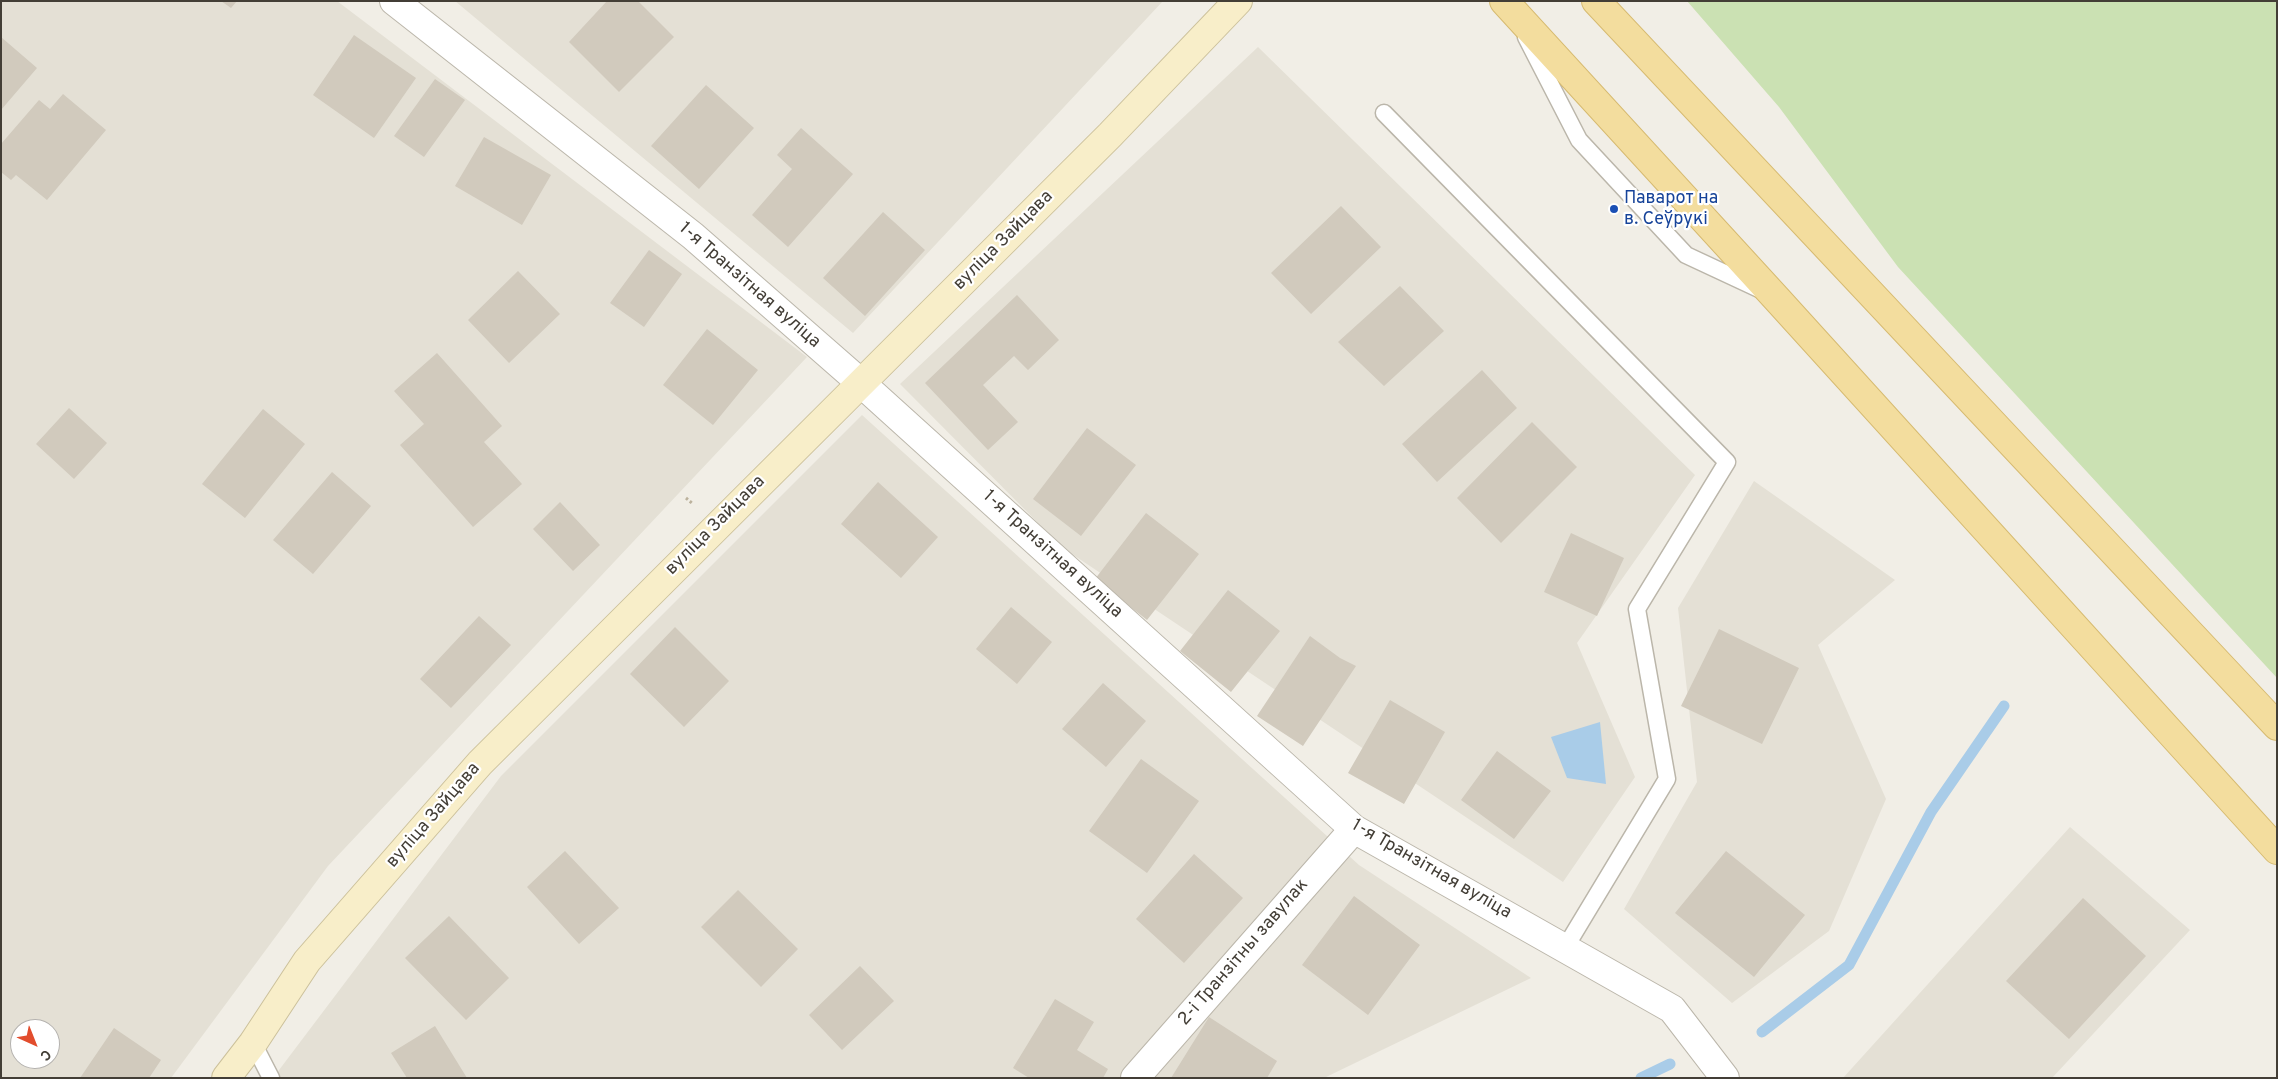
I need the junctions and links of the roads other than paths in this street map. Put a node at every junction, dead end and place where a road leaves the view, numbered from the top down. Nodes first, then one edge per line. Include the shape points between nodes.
1 (394, 1) edge
2 (1238, 1) edge
3 (1596, 1) edge
4 (1508, 5) edge
5 (1384, 113) dead end
6 (1776, 298) junction
7 (861, 383) junction
8 (2277, 726) edge
9 (1354, 829) junction
10 (2277, 850) edge
11 (1565, 948) junction
12 (253, 1043) junction
13 (226, 1078) edge
14 (271, 1078) edge
15 (1135, 1078) edge
16 (1725, 1078) edge

1 - 7 street, 1-я Транзітная вуліца via 693,236
2 - 7 street, вуліца Зайцава via 1110,135
3 - 8 main road
4 - 6 main road
4 - 6 lane via 1579,140 1686,255
5 - 11 lane via 1727,462 1637,609 1666,779
6 - 10 main road
7 - 9 street, 1-я Транзітная вуліца
7 - 12 street, вуліца Зайцава via 480,763 307,962
9 - 11 street, 1-я Транзітная вуліца
9 - 15 street, 2-і Транзітны завулак
11 - 16 street, 1-я Транзітная вуліца via 1672,1008
12 - 13 street, вуліца Зайцава
12 - 14 lane

